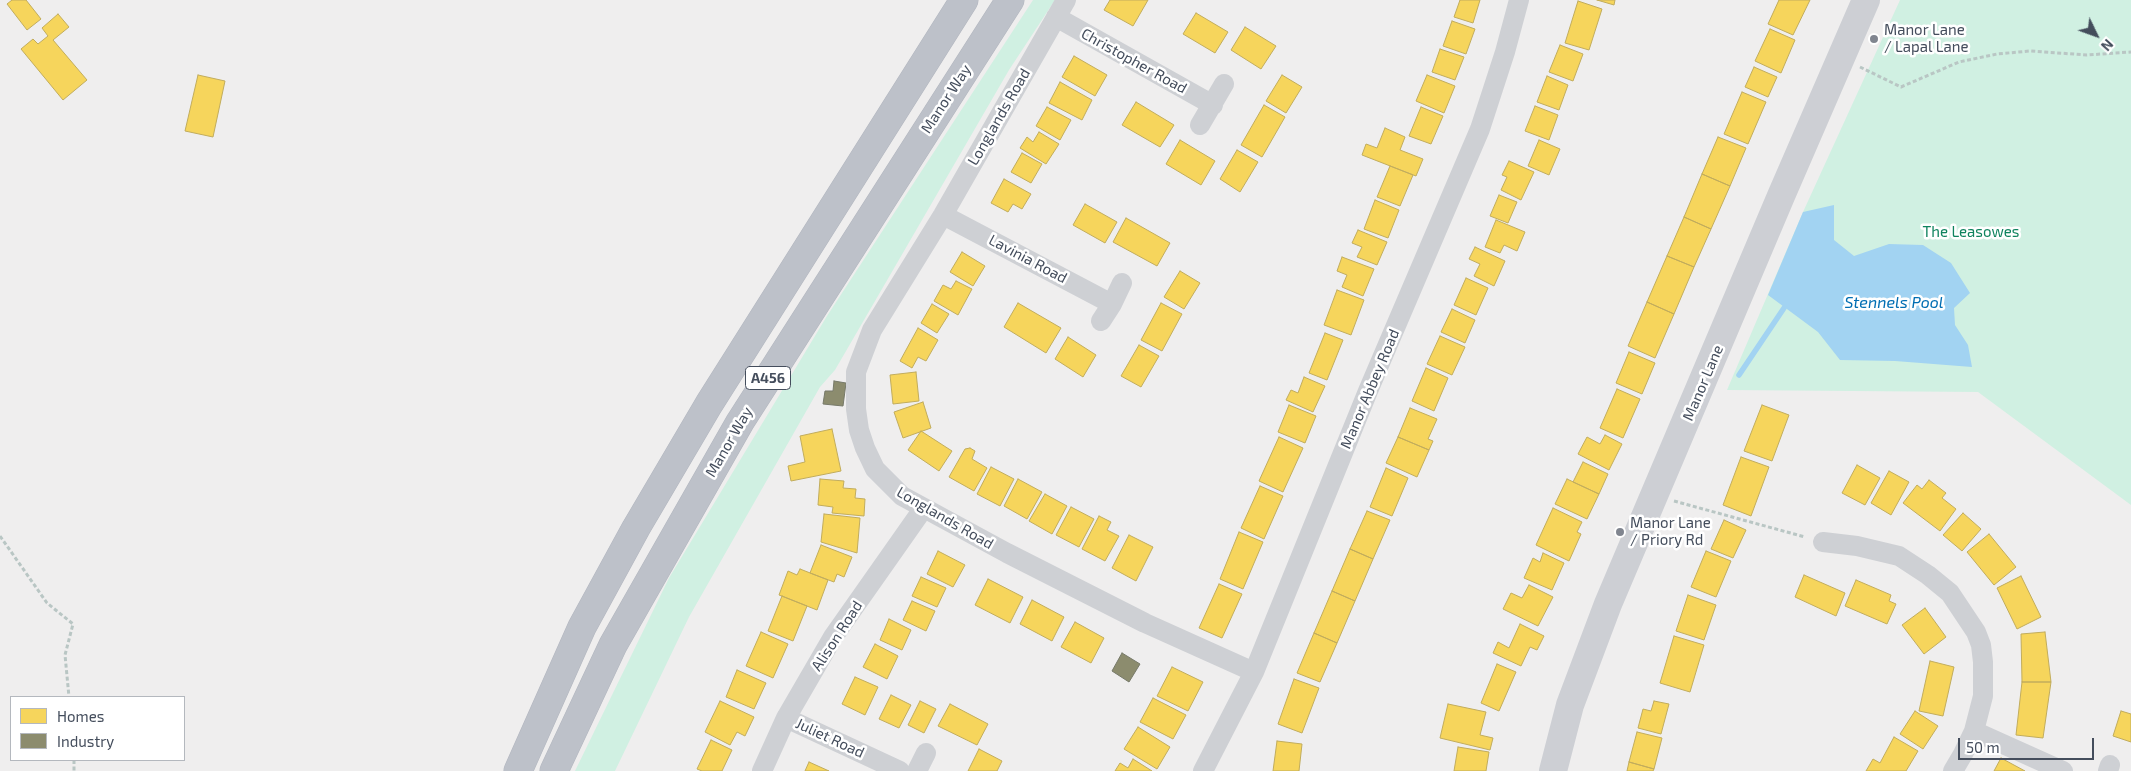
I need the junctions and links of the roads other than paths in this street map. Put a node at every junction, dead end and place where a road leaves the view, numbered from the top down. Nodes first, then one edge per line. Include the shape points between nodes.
1 (964, 0) edge
2 (1010, 0) edge
3 (1066, 0) edge
4 (1519, 0) edge
5 (1866, 0) edge
6 (1056, 17) junction
7 (1224, 84) dead end
8 (1213, 105) junction
9 (1200, 125) dead end
10 (943, 214) junction
11 (1122, 283) dead end
12 (1112, 304) junction
13 (1101, 321) dead end
14 (924, 509) junction
15 (1823, 542) road end
16 (1254, 672) junction
17 (786, 718) junction
18 (1974, 731) junction
19 (926, 753) dead end
20 (518, 771) edge
21 (554, 771) edge
22 (762, 771) edge
23 (900, 771) edge
24 (916, 771) edge
25 (1203, 771) edge
26 (1553, 771) edge
27 (1952, 771) edge
28 (2063, 771) edge

1 - 20 highway, A456 via 730,371 636,528 582,627
2 - 21 highway, Manor Way / A456 via 740,422 613,645
3 - 6 street, Longlands Road
4 - 16 street, Manor Abbey Road via 1480,129 1368,391
5 - 26 main road, Manor Lane via 1608,604 1574,696
6 - 8 street, Christopher Road
6 - 10 street, Longlands Road
7 - 8 street
8 - 9 street
10 - 12 street, Lavinia Road
10 - 14 street, Longlands Road via 872,330 856,372 859,430 875,469 902,496
11 - 12 street
12 - 13 street
14 - 16 street, Longlands Road via 1145,623
14 - 17 street, Alison Road via 833,637
15 - 18 street via 1899,556 1950,593 1981,645 1983,696
16 - 25 street, Manor Abbey Road
17 - 22 street, Alison Road
17 - 23 street, Juliet Road
18 - 27 street
18 - 28 street
19 - 24 street

